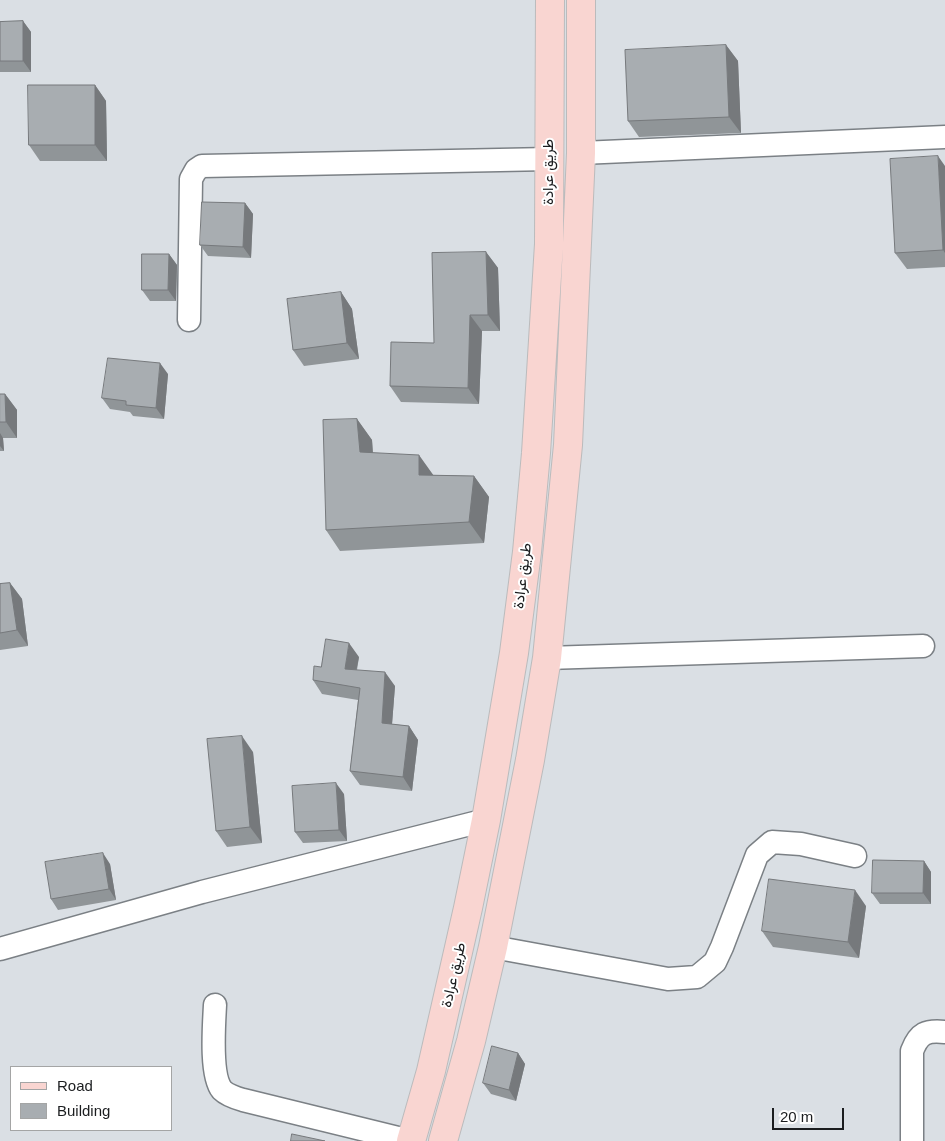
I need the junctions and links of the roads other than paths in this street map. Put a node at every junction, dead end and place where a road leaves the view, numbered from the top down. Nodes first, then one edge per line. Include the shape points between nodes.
1 (550, 0) edge
2 (581, 0) edge
3 (945, 137) edge
4 (581, 153) junction
5 (549, 158) junction
6 (189, 320) dead end
7 (923, 646) dead end
8 (547, 658) junction
9 (486, 820) junction
10 (855, 856) dead end
11 (493, 947) junction
12 (0, 949) edge
13 (214, 1005) dead end
14 (945, 1032) edge
15 (410, 1141) edge
16 (443, 1141) edge
17 (912, 1141) edge

1 - 5 main road, طريق عرادة
2 - 4 main road, طريق عرادة
3 - 4 street
4 - 8 main road, طريق عرادة via 568,445
5 - 6 street via 202,166 191,179
5 - 9 main road, طريق عرادة via 549,244 536,463 514,653
7 - 8 street
8 - 11 main road, طريق عرادة
9 - 12 street via 202,892
9 - 15 main road, طريق عرادة via 432,1071
10 - 11 street via 801,844 772,842 757,855 715,962 698,977 668,979
11 - 16 main road, طريق عرادة
13 - 15 street via 215,1069 223,1091 242,1100
14 - 17 street via 924,1034 916,1039 912,1051

